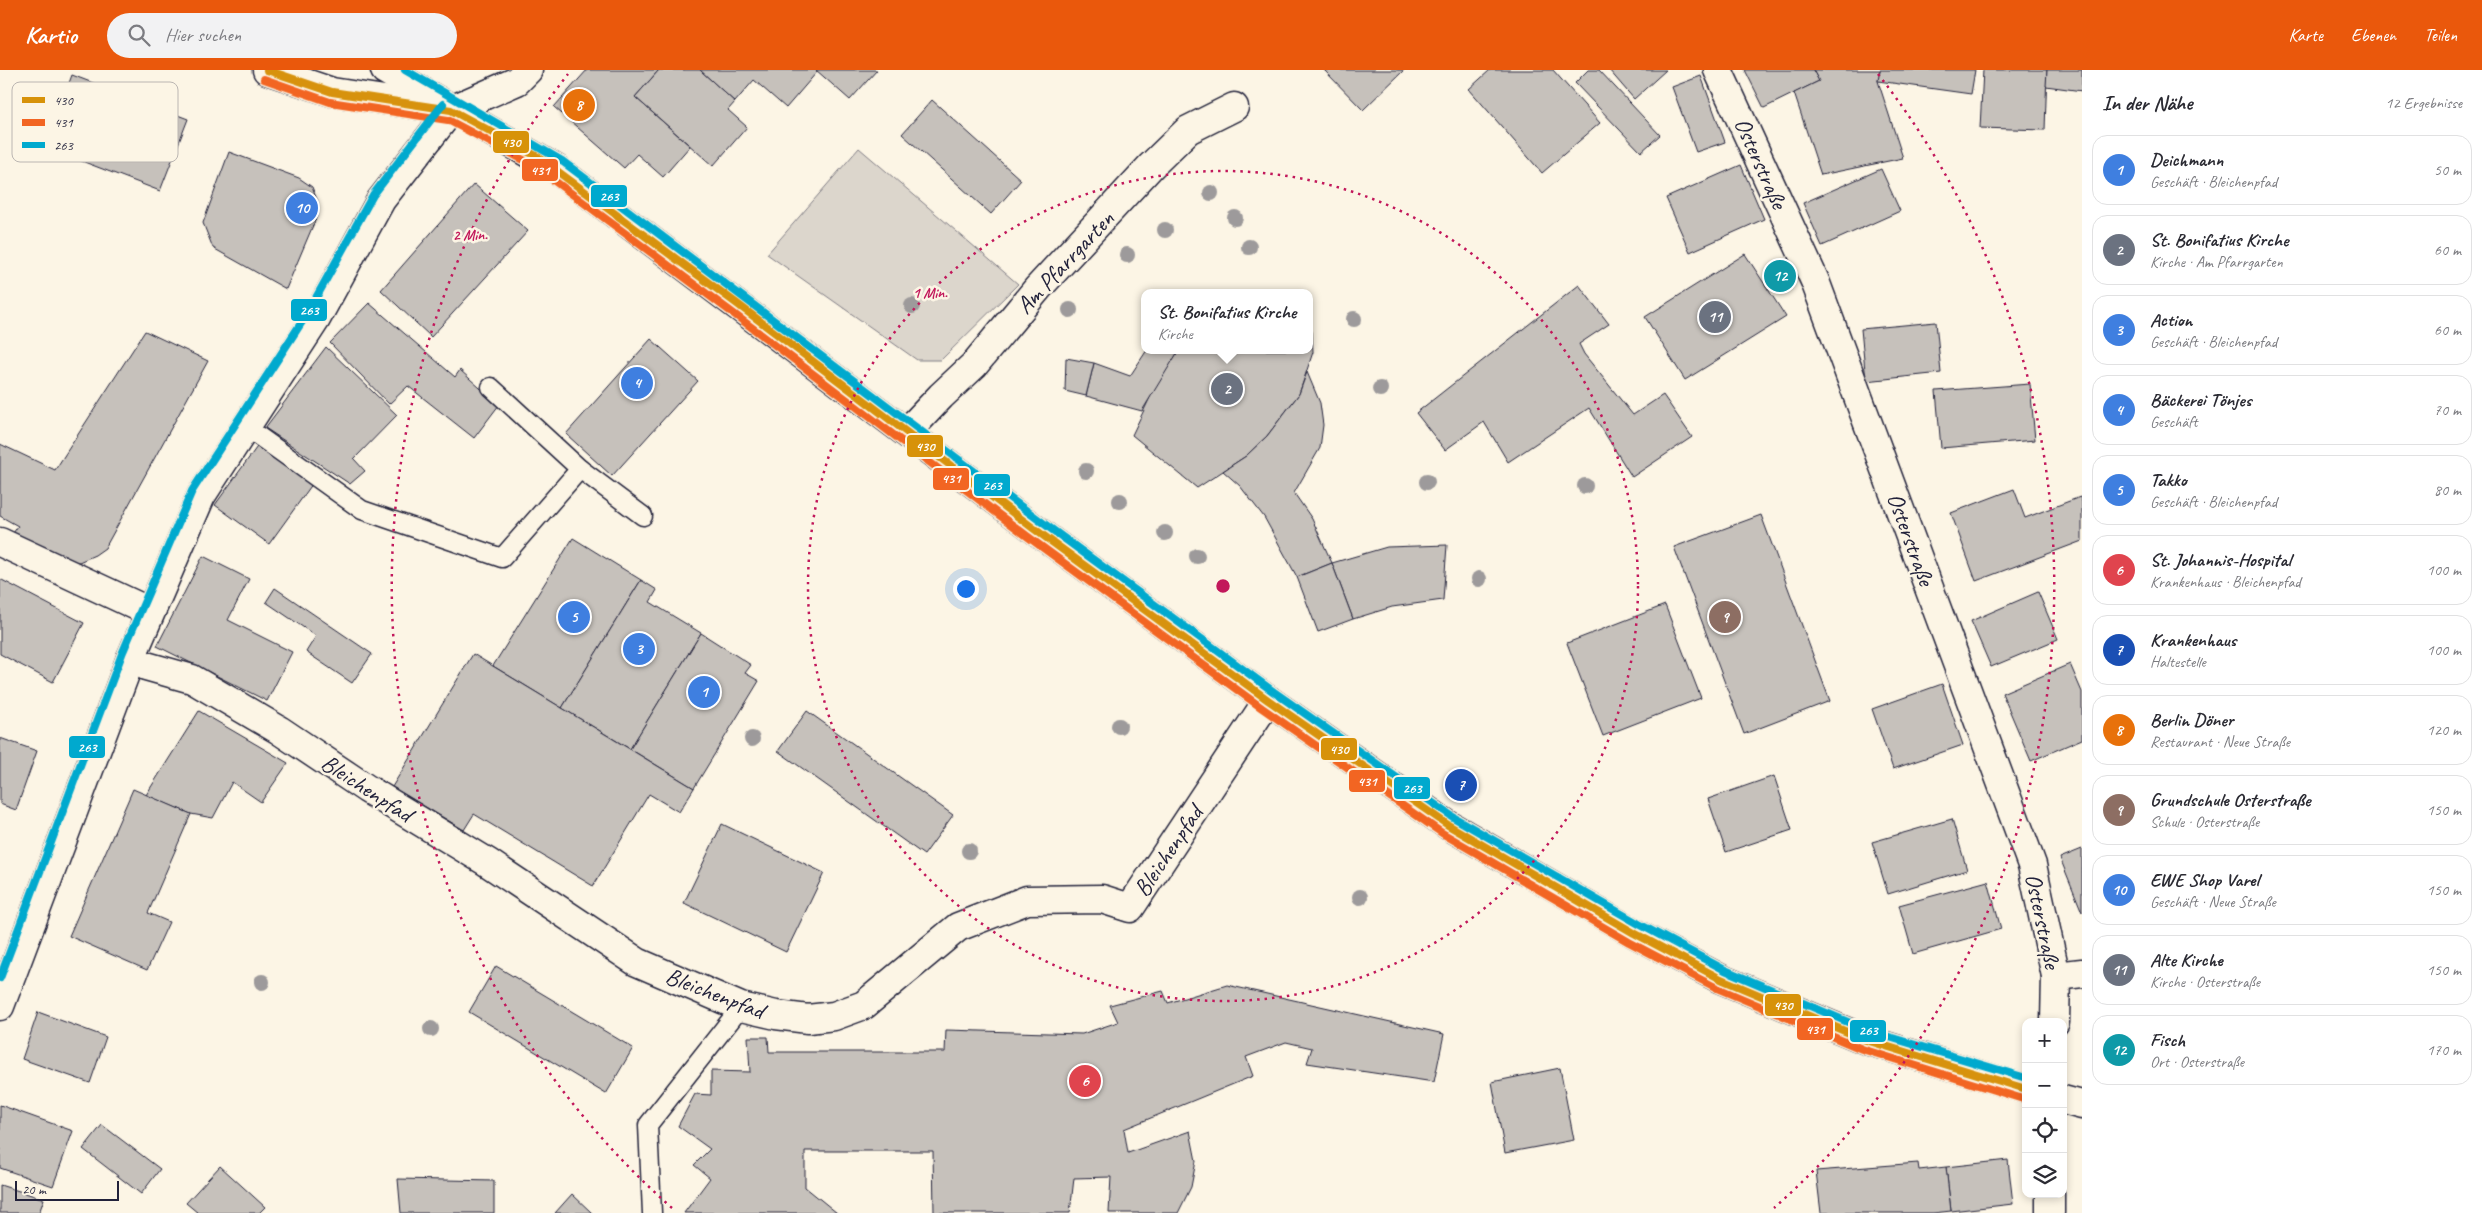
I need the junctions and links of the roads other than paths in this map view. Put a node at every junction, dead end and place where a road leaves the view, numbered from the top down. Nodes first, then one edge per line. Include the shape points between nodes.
1 (267, 70) edge
2 (385, 70) edge
3 (528, 70) edge
4 (1718, 70) edge
5 (1234, 107) dead end
6 (451, 110) junction
7 (491, 386) dead end
8 (246, 427) junction
9 (908, 432) junction
10 (580, 469) junction
11 (642, 516) dead end
12 (0, 542) edge
13 (150, 612) junction
14 (131, 658) junction
15 (1268, 700) junction
16 (2069, 975) edge
17 (0, 1006) edge
18 (741, 1007) junction
19 (2056, 1018) edge
20 (2022, 1088) edge
21 (2067, 1101) edge
22 (2082, 1105) edge
23 (2050, 1198) edge
24 (652, 1213) edge
25 (2050, 1213) edge

1 - 6 main road via 332,92
2 - 6 main road
3 - 6 main road via 517,81
4 - 16 main road, Osterstraße via 1815,281 2032,865
5 - 9 main road, Am Pfarrgarten via 1188,130 1038,288 974,364
6 - 8 main road via 381,200 316,319
6 - 9 main road via 556,169
7 - 10 lane
8 - 10 lane via 362,510 502,558
8 - 13 main road via 201,496
9 - 15 main road via 1032,528
10 - 11 lane
12 - 13 main road
13 - 14 main road
14 - 17 main road
14 - 18 main road, Bleichenpfad via 146,666 192,679 279,730 637,962
15 - 18 main road, Bleichenpfad via 1130,908 1102,899 1027,900 958,928 864,1006 834,1016 808,1019
15 - 20 main road via 1448,825 1634,933 1721,979 1866,1040
16 - 19 main road, Osterstraße
18 - 24 lane via 648,1125
21 - 22 main road
23 - 25 main road

